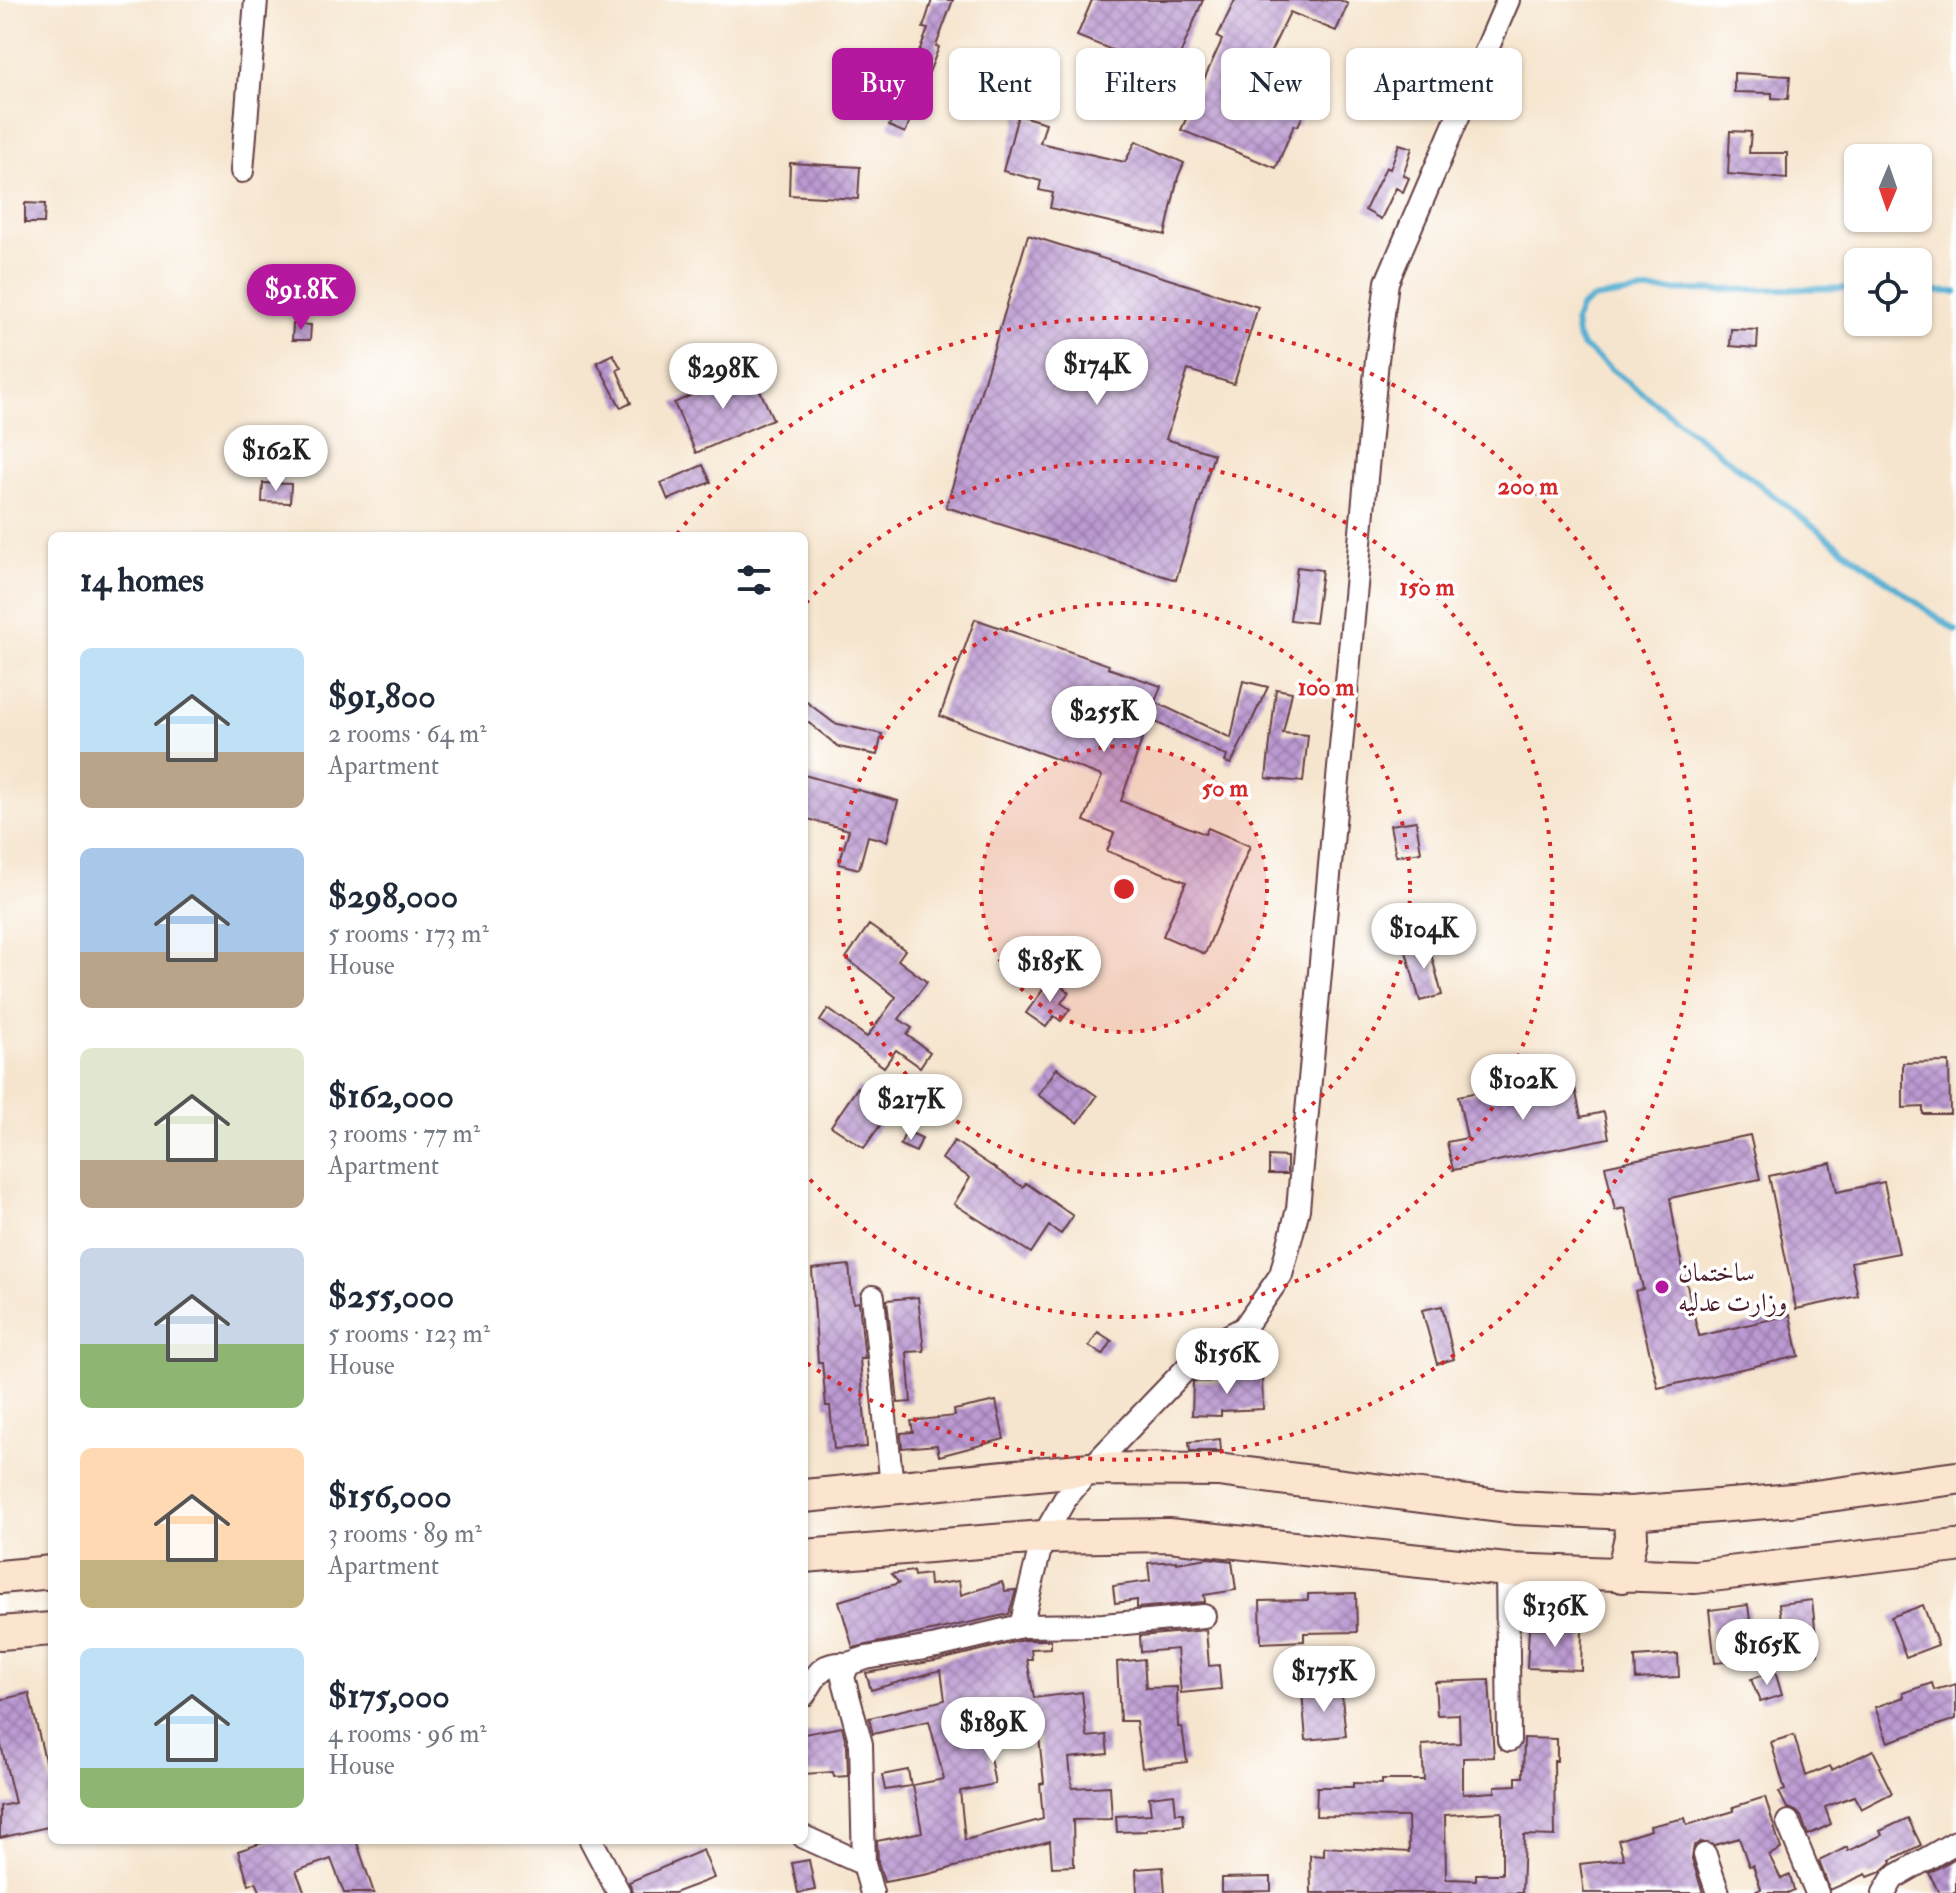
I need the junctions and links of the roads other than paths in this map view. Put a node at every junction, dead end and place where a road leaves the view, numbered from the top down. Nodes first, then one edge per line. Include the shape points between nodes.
1 (256, 0) edge
2 (1508, 0) edge
3 (242, 171) dead end
4 (873, 1297) dead end
5 (1090, 1469) junction
6 (1956, 1478) edge
7 (892, 1487) junction
8 (808, 1496) edge
9 (1630, 1513) junction
10 (1043, 1537) junction
11 (1956, 1546) edge
12 (808, 1556) edge
13 (1507, 1570) junction
14 (48, 1572) edge
15 (1622, 1576) junction
16 (0, 1577) edge
17 (1204, 1616) dead end
18 (1021, 1626) junction
19 (48, 1629) edge
20 (0, 1633) edge
21 (848, 1664) junction
22 (808, 1689) edge
23 (1509, 1740) dead end
24 (1788, 1822) dead end
25 (808, 1839) edge
26 (1956, 1842) edge
27 (593, 1844) edge
28 (1705, 1855) dead end
29 (864, 1864) junction
30 (619, 1893) edge
31 (872, 1893) edge
32 (1718, 1893) edge
33 (1817, 1893) edge
34 (1884, 1893) edge

1 - 3 street
2 - 5 street via 1387,282 1298,1209 1281,1275 1244,1328 1206,1348
4 - 7 street
5 - 7 street
5 - 9 street via 1218,1470 1515,1508
5 - 10 street
6 - 9 street via 1792,1500
7 - 8 street
9 - 15 street via 1631,1537
10 - 12 street
10 - 13 street via 1168,1535
10 - 18 street
11 - 15 street via 1695,1577
13 - 15 street
13 - 23 street
14 - 16 street
17 - 18 street
18 - 21 street
19 - 20 street
21 - 22 street via 823,1667
21 - 29 street via 843,1677 861,1744
24 - 33 street
25 - 29 street
26 - 34 street via 1893,1878
27 - 30 street
28 - 32 street
29 - 31 street

